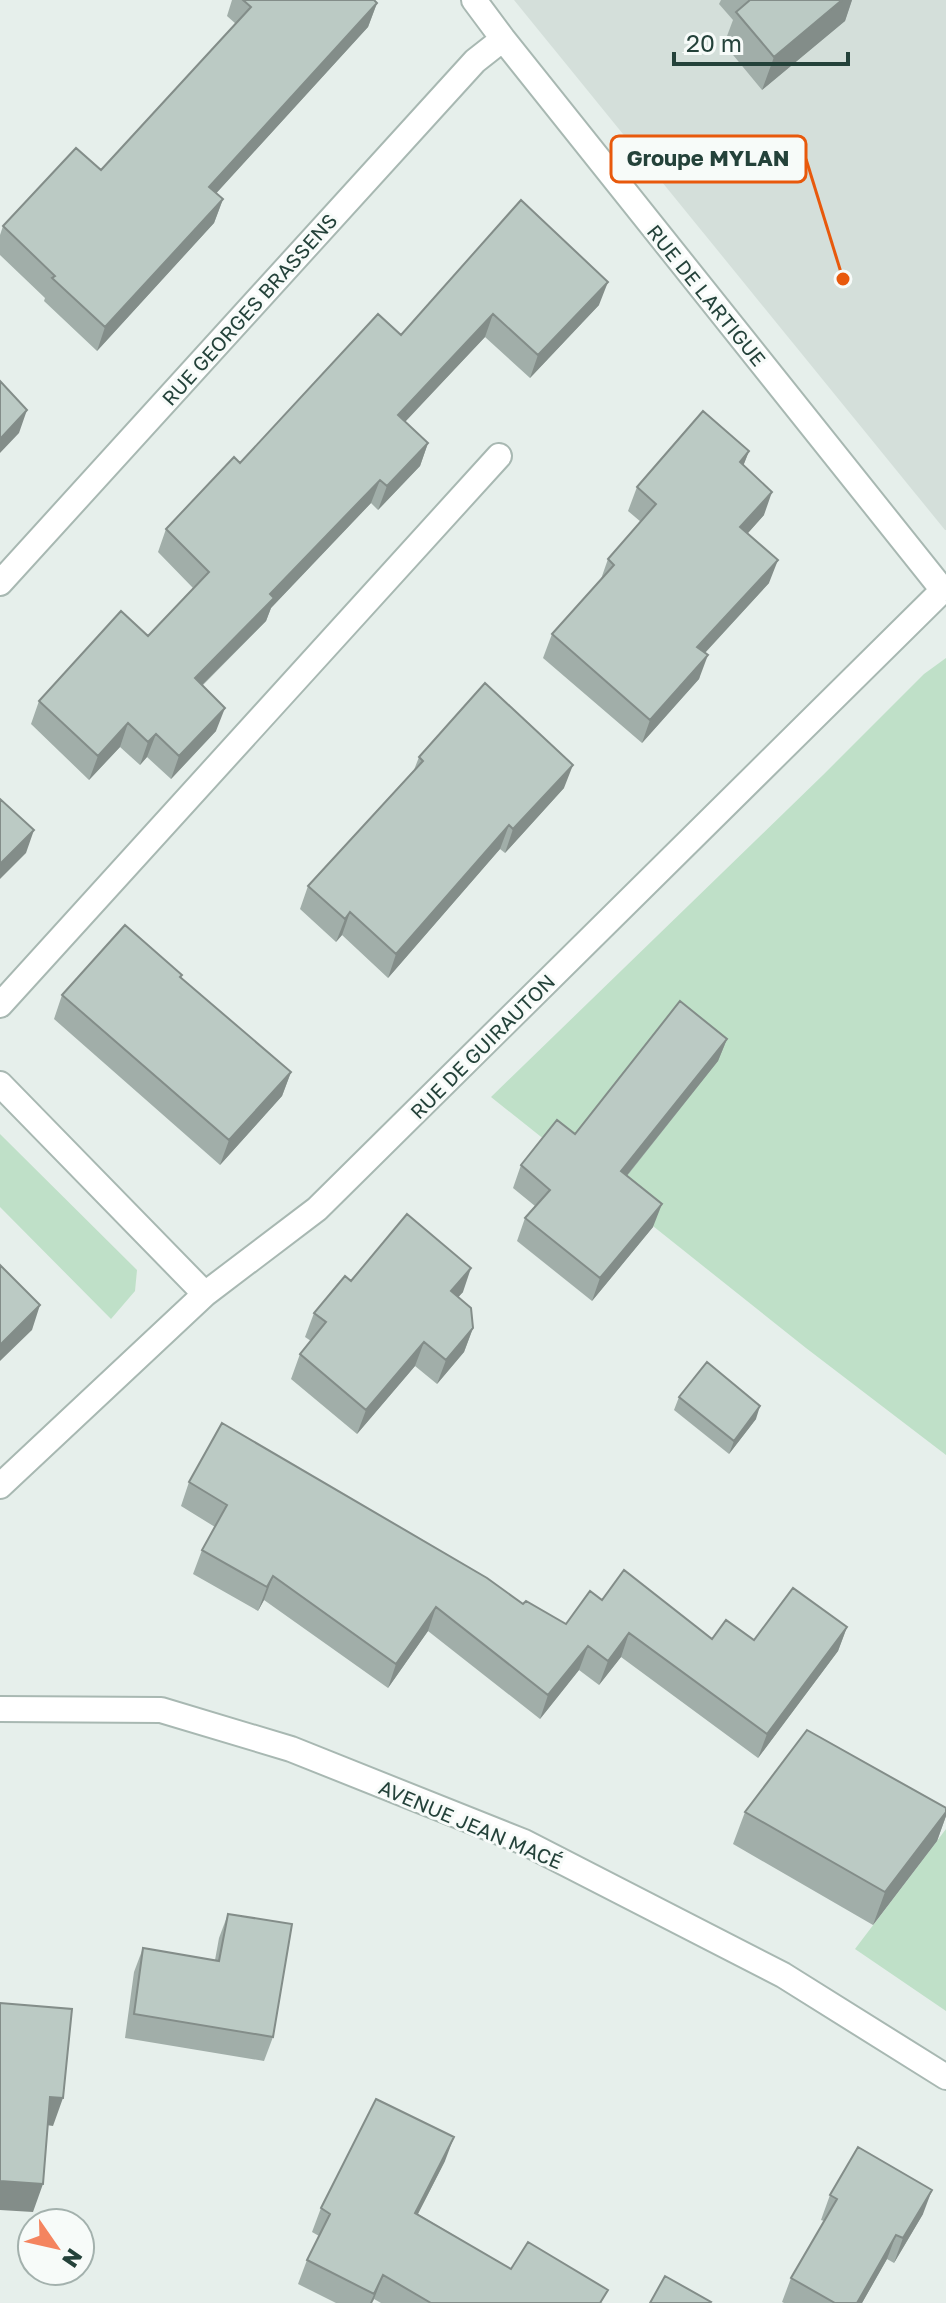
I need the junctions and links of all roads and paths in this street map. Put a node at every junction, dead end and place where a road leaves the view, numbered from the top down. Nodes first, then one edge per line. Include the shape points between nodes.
1 (474, 0) edge
2 (503, 39) junction
3 (499, 456) dead end
4 (0, 583) edge
5 (944, 588) edge
6 (0, 1005) edge
7 (0, 1084) edge
8 (205, 1294) junction
9 (0, 1486) edge
10 (0, 1709) edge
11 (946, 2077) edge

1 - 2 street, RUE DE LARTIGUE
2 - 4 street, RUE GEORGES BRASSENS via 475,61
2 - 5 street, RUE DE LARTIGUE
3 - 6 street
5 - 8 street, RUE DE GUIRAUTON via 317,1209
7 - 8 street
8 - 9 street, RUE DE GUIRAUTON
10 - 11 street, AVENUE JEAN MACÉ via 161,1710 291,1749 524,1842 783,1975

